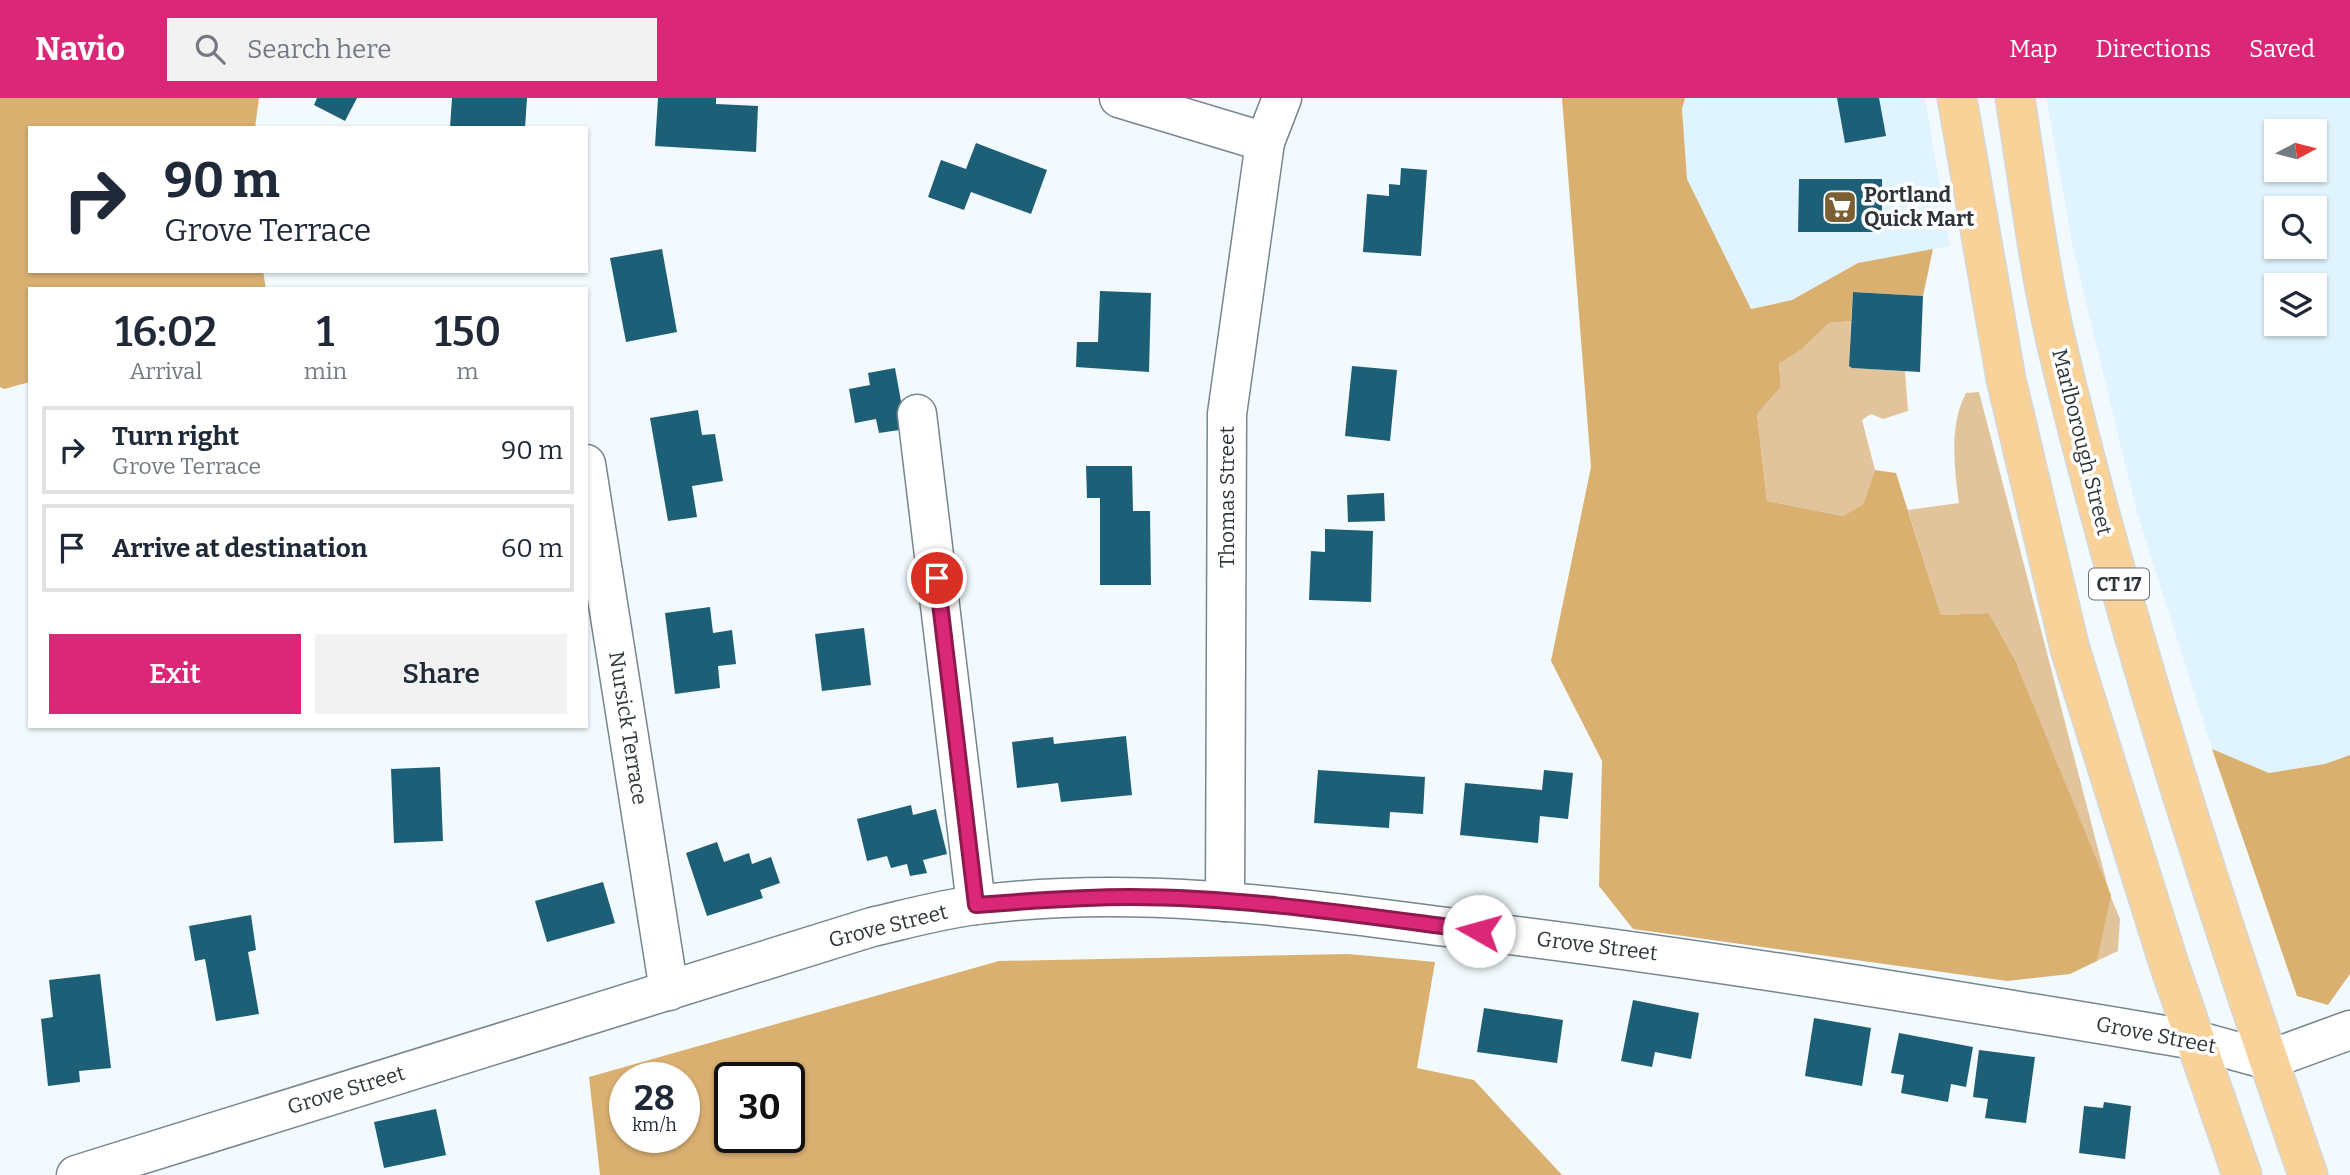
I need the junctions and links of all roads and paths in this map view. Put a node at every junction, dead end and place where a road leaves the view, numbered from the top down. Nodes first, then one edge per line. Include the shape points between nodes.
1 (1119, 98) edge
2 (1282, 98) edge
3 (1957, 98) edge
4 (2015, 98) edge
5 (1265, 142) junction
6 (2049, 309) junction
7 (1994, 314) junction
8 (918, 414) dead end
9 (588, 477) edge
10 (1226, 902) junction
11 (976, 905) junction
12 (669, 991) junction
13 (2350, 1030) edge
14 (2195, 1040) junction
15 (2268, 1060) junction
16 (76, 1175) edge
17 (2242, 1175) edge
18 (2308, 1175) edge

1 - 5 street
2 - 5 street, Thomas Street
3 - 7 highway, CT 17
4 - 6 highway, Marlborough Street / CT 17
5 - 10 street, Thomas Street via 1227,414
6 - 7 highway
6 - 15 highway, Marlborough Street / CT 17 via 2132,635
7 - 14 highway, CT 17 via 2070,649
8 - 11 street
9 - 12 street, Nursick Terrace
10 - 11 street, Grove Street via 1132,897
10 - 14 street, Grove Street via 1637,950
11 - 12 street, Grove Street via 872,927
12 - 16 street, Grove Street
13 - 15 street
14 - 15 street, Grove Street
14 - 17 highway, CT 17
15 - 18 highway, CT 17

